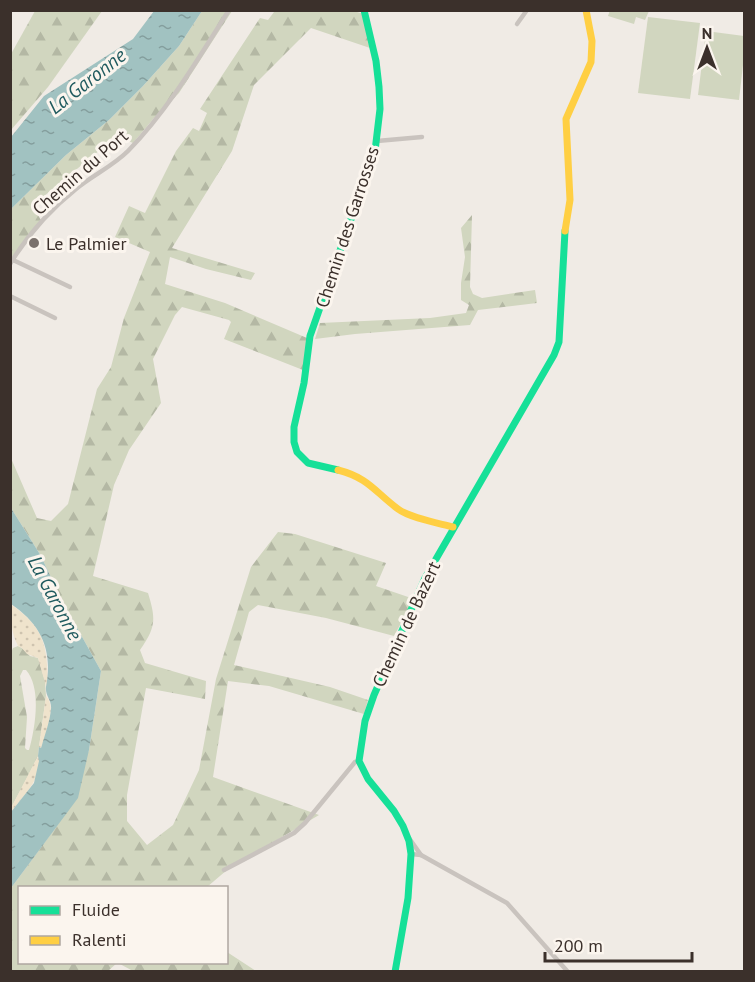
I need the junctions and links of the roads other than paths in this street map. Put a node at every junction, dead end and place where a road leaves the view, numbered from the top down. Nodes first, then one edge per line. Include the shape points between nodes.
1 (229, 10) edge
2 (364, 10) edge
3 (527, 10) edge
4 (586, 10) edge
5 (517, 24) dead end
6 (422, 137) dead end
7 (377, 141) junction
8 (12, 262) edge
9 (70, 287) dead end
10 (10, 296) edge
11 (55, 318) dead end
12 (453, 527) junction
13 (359, 760) junction
14 (408, 838) junction
15 (411, 854) junction
16 (422, 855) junction
17 (224, 870) dead end
18 (395, 972) edge
19 (568, 972) edge

1 - 8 street, Chemin du Port via 173,97 139,140 75,189 43,220
2 - 7 street, Chemin des Garrosses via 379,87
3 - 5 street
4 - 12 street, Chemin de Bazert via 592,41 591,62 566,119 570,200 563,240 559,342
6 - 7 street
7 - 12 street, Chemin des Garrosses via 310,336 294,442 301,459 308,463 353,474 400,511
8 - 9 street
10 - 11 street
12 - 13 street, Chemin de Bazert via 425,578 374,695
13 - 14 street
13 - 17 street via 294,833
14 - 15 street
14 - 16 street
15 - 16 street
15 - 18 street
16 - 19 street via 507,903

